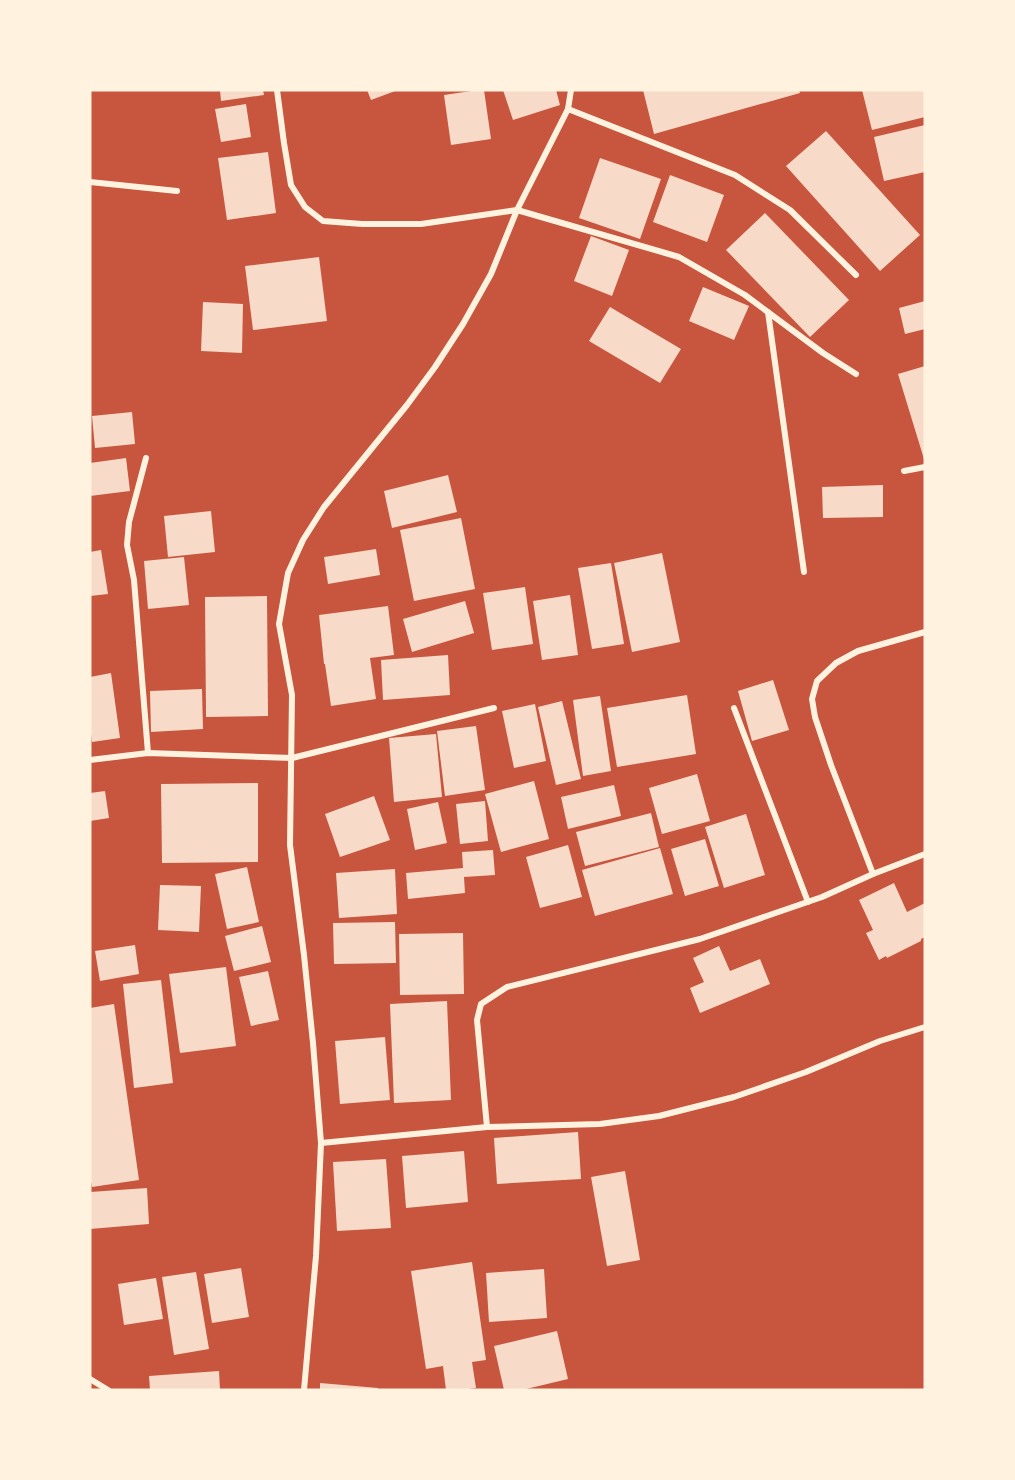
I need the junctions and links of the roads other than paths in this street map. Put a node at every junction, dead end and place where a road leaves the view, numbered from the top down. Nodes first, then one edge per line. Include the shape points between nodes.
1 (277, 90) edge
2 (571, 90) edge
3 (568, 109) junction
4 (90, 182) edge
5 (177, 191) dead end
6 (517, 210) junction
7 (856, 275) dead end
8 (768, 312) junction
9 (856, 374) dead end
10 (146, 458) dead end
11 (925, 467) edge
12 (904, 471) dead end
13 (804, 572) dead end
14 (925, 632) edge
15 (494, 708) dead end
16 (734, 708) dead end
17 (148, 753) junction
18 (292, 758) junction
19 (90, 760) edge
20 (925, 854) edge
21 (873, 874) junction
22 (808, 902) junction
23 (925, 1027) edge
24 (487, 1127) junction
25 (321, 1143) junction
26 (90, 1379) edge
27 (108, 1390) edge
28 (304, 1390) edge

1 - 6 street via 291,185 305,207 323,221 421,224
2 - 3 street
3 - 6 street
3 - 7 street via 735,175 790,210
4 - 5 street
6 - 8 street via 679,257
6 - 18 street via 491,274 463,324 407,405 324,507 288,573 279,624 292,695
8 - 9 street
8 - 13 street
10 - 17 street via 127,545 134,580
11 - 12 street
14 - 21 street via 858,651 836,663 817,681 812,699 828,755
15 - 18 street
16 - 22 street
17 - 18 street
17 - 19 street
18 - 25 street via 290,846 309,999
20 - 21 street
21 - 22 street
22 - 24 street via 700,939 507,987 481,1004 477,1020
23 - 24 street via 734,1097 658,1116 600,1124
24 - 25 street
25 - 28 street
26 - 27 street

